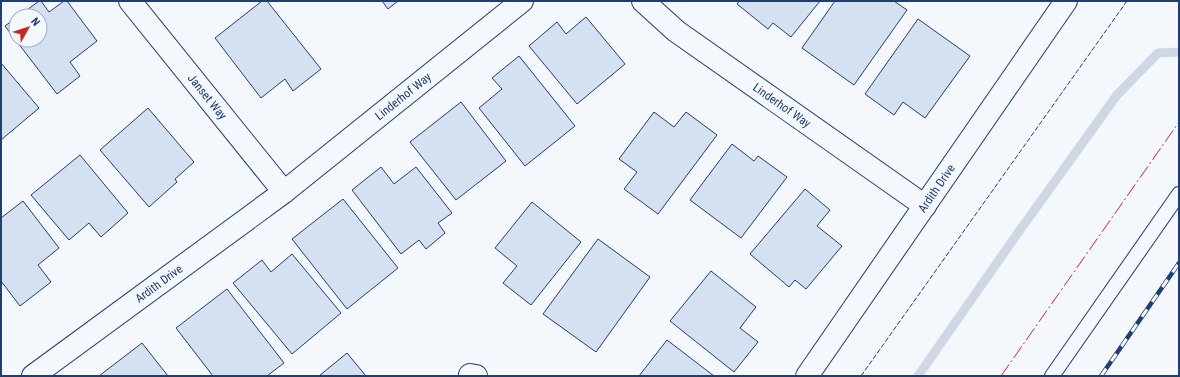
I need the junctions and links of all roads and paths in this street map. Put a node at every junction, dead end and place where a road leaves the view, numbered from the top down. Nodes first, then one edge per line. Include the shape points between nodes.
1 (130, 1) edge
2 (522, 1) edge
3 (643, 1) edge
4 (1066, 1) edge
5 (284, 192) junction
6 (1179, 194) edge
7 (925, 206) junction
8 (33, 376) edge
9 (807, 376) edge
10 (1052, 376) edge

1 - 5 street, Janset Way
2 - 5 street, Linderhof Way
3 - 7 street, Linderhof Way via 676,31
4 - 7 street, Ardith Drive
5 - 8 street, Ardith Drive
6 - 10 lane
7 - 9 street, Ardith Drive

